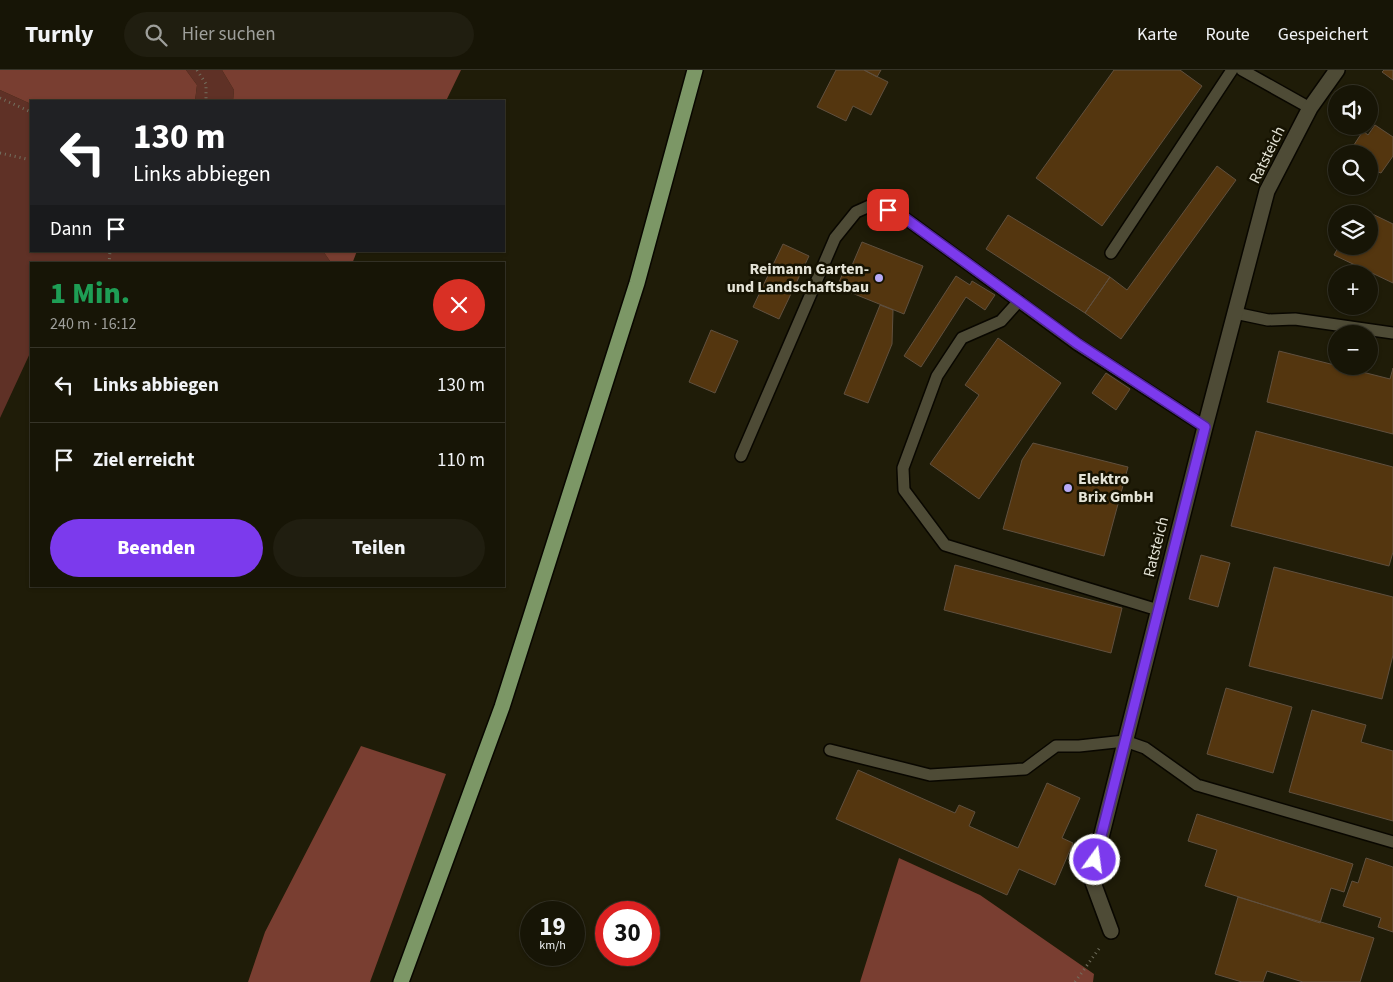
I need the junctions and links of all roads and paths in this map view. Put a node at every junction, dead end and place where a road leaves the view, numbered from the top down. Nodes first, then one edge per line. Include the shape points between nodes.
1 (197, 70) edge
2 (695, 70) edge
3 (1232, 70) edge
4 (1242, 70) edge
5 (1337, 70) edge
6 (0, 98) edge
7 (206, 100) edge
8 (1310, 108) junction
9 (30, 112) edge
10 (0, 154) edge
11 (30, 160) edge
12 (1111, 253) dead end
13 (1019, 301) junction
14 (1235, 312) junction
15 (1393, 333) edge
16 (1205, 427) junction
17 (741, 456) dead end
18 (1158, 610) junction
19 (1125, 741) junction
20 (830, 750) dead end
21 (1393, 842) edge
22 (1111, 931) joint
23 (402, 982) edge
24 (1075, 982) edge

1 - 7 path via 206,84
2 - 23 main road via 637,282 502,707
3 - 12 lane
4 - 8 lane
5 - 8 street, Ratsteich
6 - 9 path
8 - 14 street, Ratsteich via 1267,191
10 - 11 path
13 - 16 lane via 1078,344
13 - 17 lane via 902,216 874,204 856,212 836,238
13 - 18 lane via 1001,320 962,338 937,376 903,468 904,490 945,545
14 - 15 lane via 1268,320 1312,321
14 - 16 street, Ratsteich
16 - 18 street, Ratsteich
18 - 19 street, Ratsteich
19 - 20 lane via 1056,746 1025,768 930,775
19 - 21 lane via 1145,748 1197,785
19 - 22 street, Ratsteich via 1091,877
22 - 24 path

